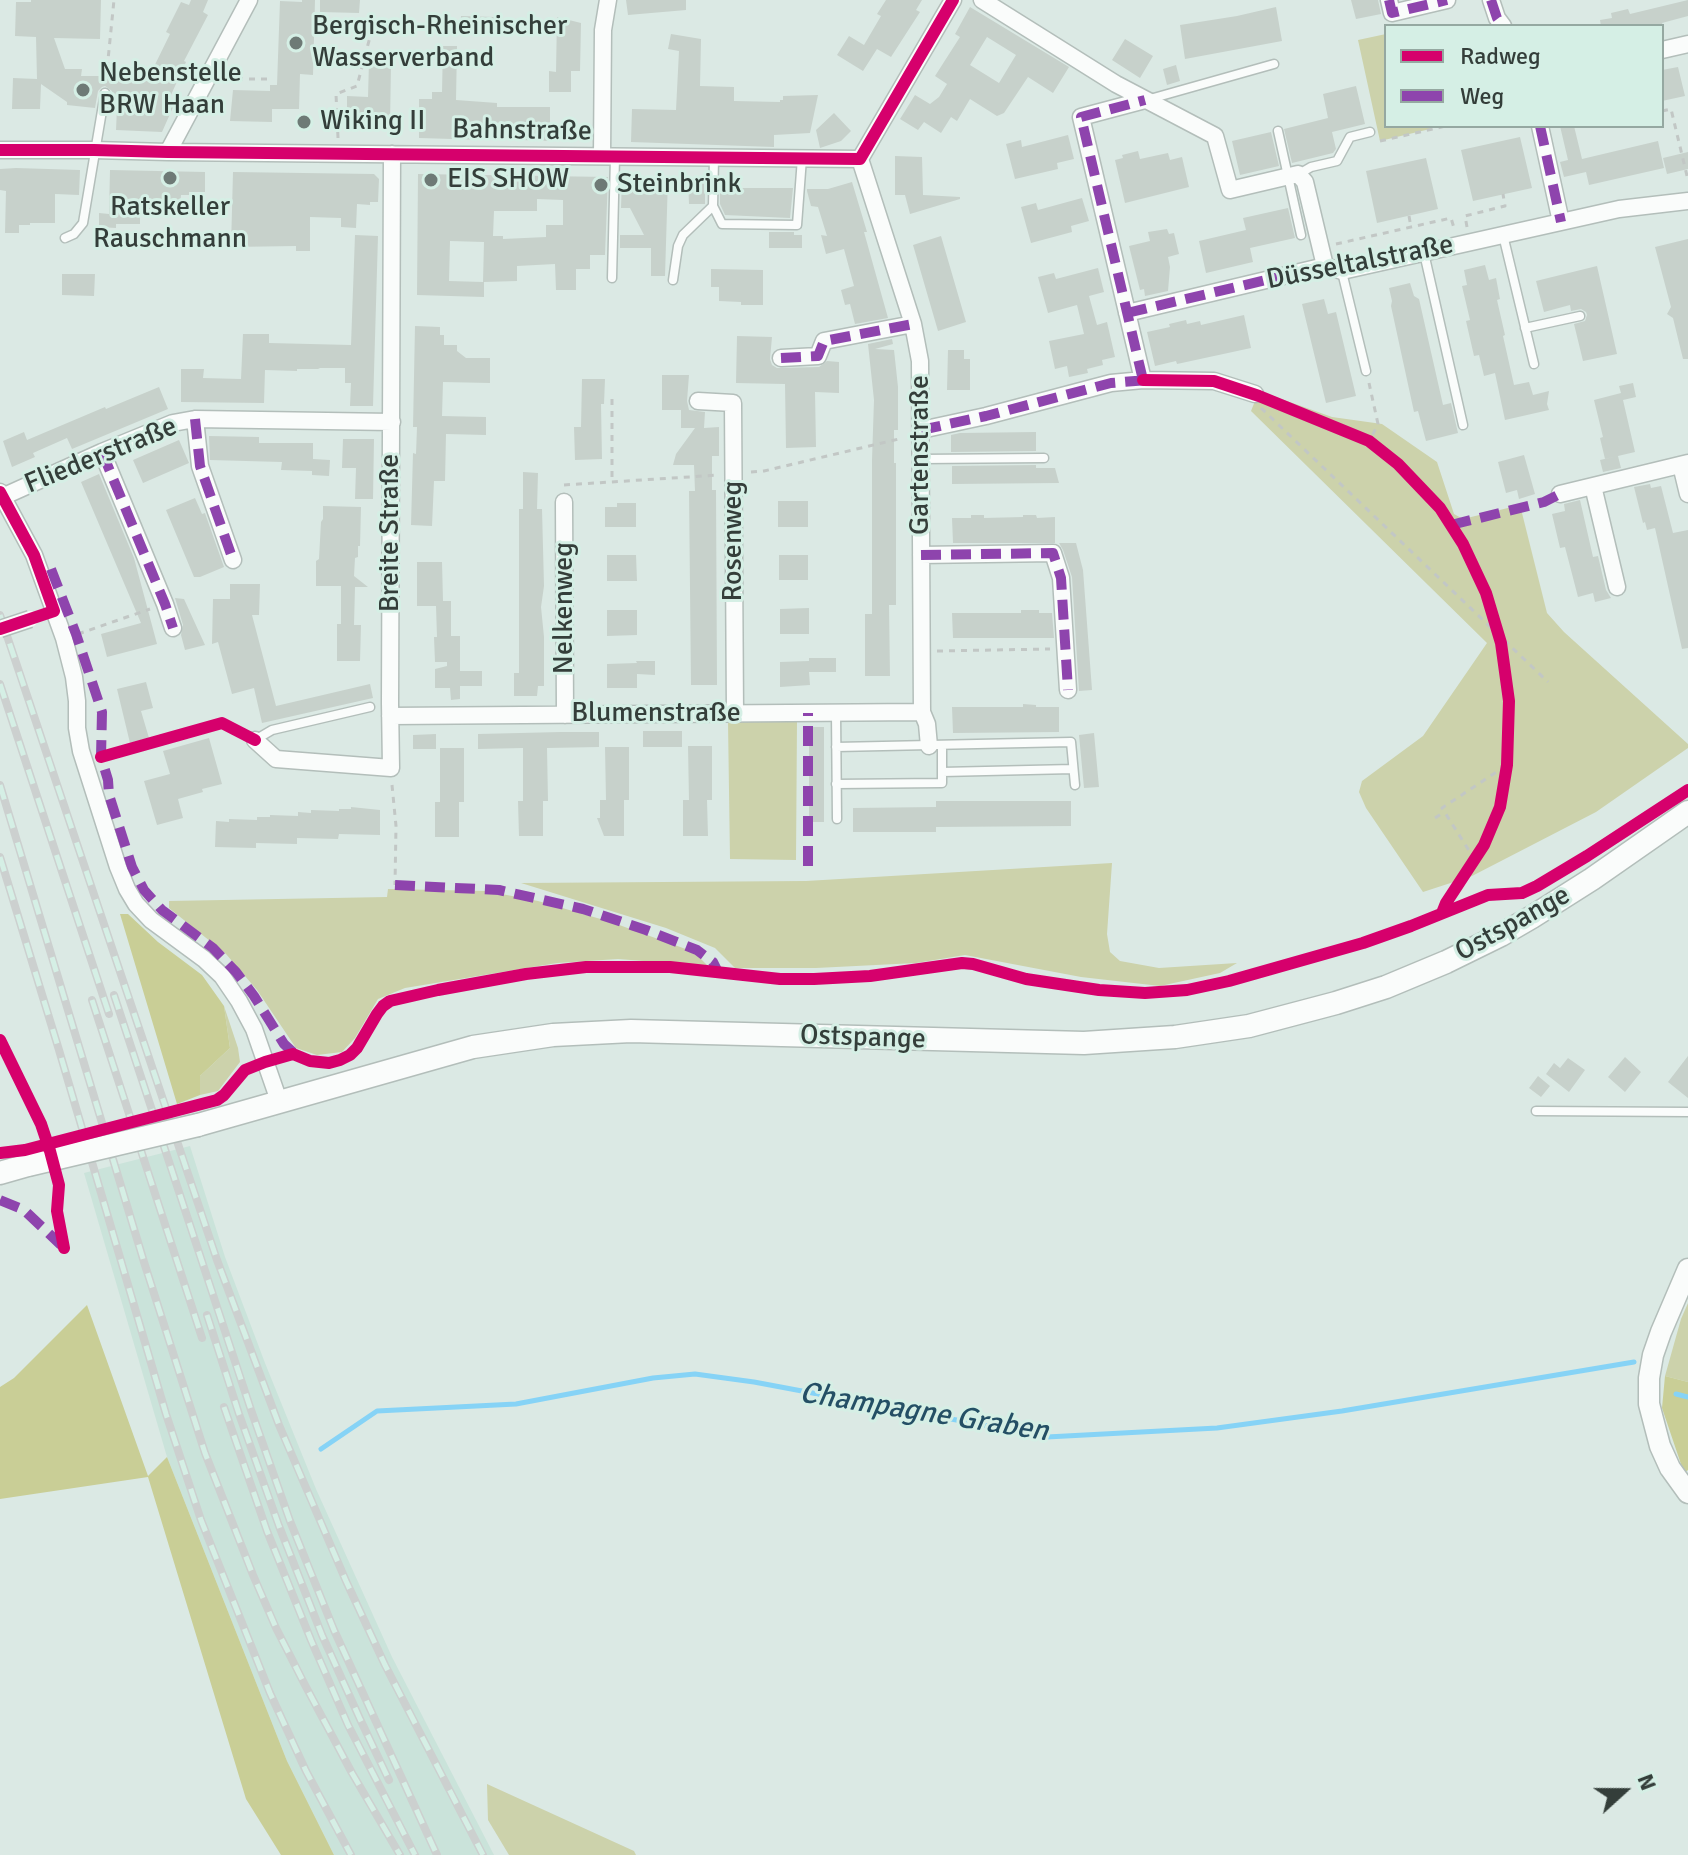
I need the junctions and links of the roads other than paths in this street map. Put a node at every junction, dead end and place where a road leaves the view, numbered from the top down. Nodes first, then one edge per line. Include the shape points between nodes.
1 (249, 0) edge
2 (608, 0) edge
3 (953, 0) edge
4 (982, 0) edge
5 (1389, 0) edge
6 (1447, 0) edge
7 (1491, 0) edge
8 (1502, 24) edge
9 (1688, 44) edge
10 (1664, 50) edge
11 (1274, 64) dead end
12 (105, 93) road end
13 (1145, 100) junction
14 (1540, 128) edge
15 (1278, 131) dead end
16 (1370, 132) dead end
17 (0, 150) edge
18 (94, 150) junction
19 (168, 152) junction
20 (392, 154) junction
21 (608, 156) junction
22 (714, 157) junction
23 (802, 158) junction
24 (860, 159) junction
25 (1293, 176) junction
26 (1688, 201) edge
27 (713, 206) junction
28 (1561, 222) junction
29 (1502, 234) junction
30 (1301, 235) dead end
31 (65, 238) dead end
32 (1424, 253) junction
33 (1333, 268) junction
34 (612, 278) dead end
35 (673, 280) dead end
36 (1127, 313) junction
37 (1580, 316) dead end
38 (913, 324) junction
39 (1525, 328) junction
40 (781, 358) dead end
41 (1534, 364) dead end
42 (1366, 371) road end
43 (1143, 380) junction
44 (1259, 396) road end
45 (698, 401) dead end
46 (195, 419) junction
47 (392, 422) junction
48 (1463, 425) dead end
49 (921, 430) junction
50 (102, 452) junction
51 (1044, 458) dead end
52 (921, 459) junction
53 (1684, 464) edge
54 (1593, 486) junction
55 (1, 494) edge
56 (1560, 494) dead end
57 (1688, 494) edge
58 (564, 502) dead end
59 (921, 555) junction
60 (233, 560) dead end
61 (1617, 587) dead end
62 (54, 611) junction
63 (173, 628) dead end
64 (0, 629) edge
65 (1068, 690) dead end
66 (370, 707) dead end
67 (922, 712) junction
68 (735, 713) junction
69 (836, 713) junction
70 (565, 715) junction
71 (390, 716) junction
72 (255, 740) joint
73 (935, 746) junction
74 (836, 747) junction
75 (1073, 769) junction
76 (942, 772) junction
77 (836, 784) junction
78 (1075, 785) dead end
79 (1688, 812) edge
80 (837, 819) dead end
81 (279, 1101) junction
82 (1536, 1111) dead end
83 (1688, 1112) edge
84 (0, 1173) edge
85 (1688, 1269) edge
86 (1687, 1490) edge

1 - 19 street
2 - 21 street via 603,30
3 - 24 street
4 - 13 street
5 - 6 street via 1392,13
7 - 8 street
9 - 10 street
11 - 13 lane
12 - 18 lane
13 - 25 street via 1215,136 1230,190
13 - 36 street via 1081,117
14 - 28 street
15 - 25 lane
16 - 25 lane via 1350,137 1337,161
17 - 18 street, Bahnstraße
18 - 19 street, Bahnstraße
18 - 31 lane via 83,223
19 - 20 street, Bahnstraße
20 - 21 street, Bahnstraße
20 - 47 street, Breite Straße
21 - 22 street, Bahnstraße
21 - 34 lane
22 - 23 street, Bahnstraße
22 - 27 lane
23 - 24 street, Bahnstraße
23 - 27 lane via 797,225 722,224
24 - 38 street, Gartenstraße
25 - 30 lane
25 - 33 street via 1305,182 1321,248
26 - 28 street, Düsseltalstraße
27 - 35 lane via 683,235
28 - 29 street, Düsseltalstraße
29 - 32 street, Düsseltalstraße
29 - 39 lane
32 - 33 street, Düsseltalstraße
32 - 48 lane
33 - 36 street, Düsseltalstraße
33 - 42 lane
36 - 43 street
37 - 39 lane
38 - 40 street via 824,341 818,356
38 - 49 street, Gartenstraße via 920,361
39 - 41 lane
43 - 44 street via 1214,381
43 - 49 street via 1111,383
45 - 68 street, Rosenweg via 733,403
46 - 47 street, Fliederstraße
46 - 50 street, Fliederstraße
46 - 60 street via 200,466
47 - 71 street, Breite Straße
49 - 52 street, Gartenstraße
50 - 55 street, Fliederstraße
50 - 63 street
51 - 52 lane
52 - 59 street, Gartenstraße
53 - 54 street
53 - 57 street
54 - 56 street
54 - 61 street
55 - 62 street via 34,555
58 - 70 street, Nelkenweg
59 - 65 street via 1053,553 1061,578
59 - 67 street, Gartenstraße
62 - 64 street, bridge
62 - 81 street via 74,677 81,751 127,889 151,920 222,976 254,1029
66 - 72 lane via 272,730
67 - 69 street, Blumenstraße
67 - 73 street, Gartenstraße
68 - 69 street, Blumenstraße
68 - 70 street, Blumenstraße
69 - 74 lane
70 - 71 street, Blumenstraße
71 - 72 street, Breite Straße via 391,768 276,759
73 - 74 lane
73 - 75 lane via 1071,742
73 - 76 lane, Gartenstraße
74 - 77 lane
75 - 76 lane
75 - 78 lane
76 - 77 lane, Gartenstraße via 942,783
77 - 80 lane
79 - 81 main road, Ostspange via 1532,917 1446,962 1386,987 1249,1026 1084,1043 586,1032 473,1047
81 - 84 main road, Ostspange, bridge
82 - 83 lane
85 - 86 street via 1661,1332 1649,1378 1649,1404 1660,1446

